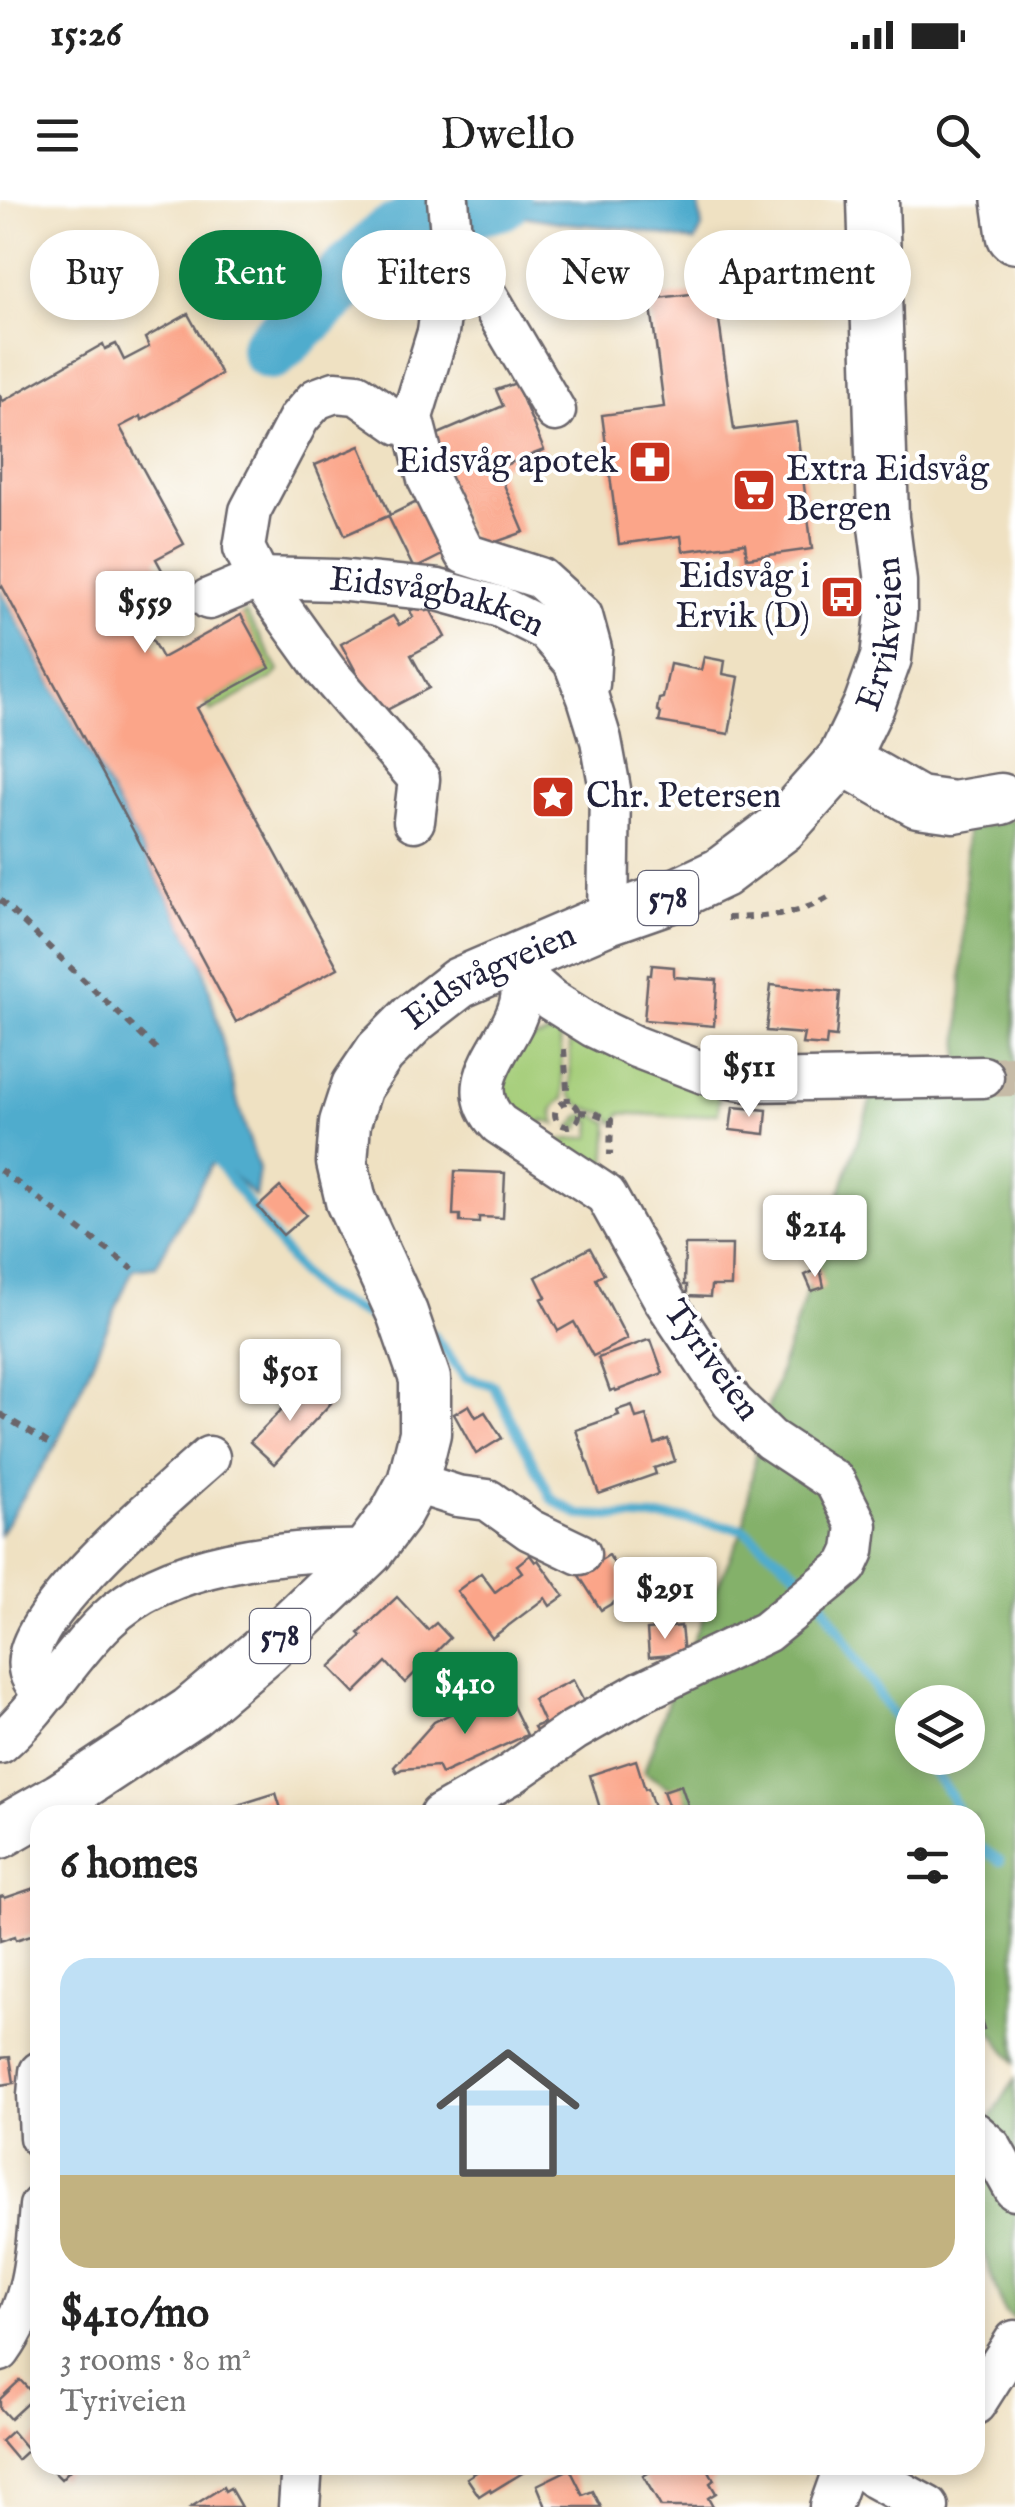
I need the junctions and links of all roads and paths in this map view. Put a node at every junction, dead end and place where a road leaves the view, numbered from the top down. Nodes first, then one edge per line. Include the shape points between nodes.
1 (872, 200) edge
2 (1010, 200) edge
3 (450, 219) edge
4 (1015, 235) edge
5 (555, 411) dead end
6 (412, 417) junction
7 (258, 578) junction
8 (208, 598) dead end
9 (588, 698) junction
10 (842, 759) junction
11 (1001, 799) dead end
12 (414, 821) dead end
13 (0, 900) edge
14 (608, 919) junction
15 (515, 958) junction
16 (160, 1052) dead end
17 (983, 1078) tunnel mouth
18 (579, 1112) dead end
19 (610, 1151) dead end
20 (0, 1170) edge
21 (133, 1269) dead end
22 (0, 1414) edge
23 (56, 1448) dead end
24 (209, 1458) dead end
25 (413, 1482) junction
26 (368, 1550) junction
27 (580, 1554) dead end
28 (50, 1691) junction
29 (0, 1743) edge
30 (49, 1805) edge
31 (458, 1805) edge
32 (30, 1816) edge
33 (0, 1833) edge
34 (985, 2142) edge
35 (1015, 2190) edge
36 (30, 2289) edge
37 (1015, 2341) edge
38 (0, 2351) edge
39 (985, 2388) edge
40 (301, 2475) edge
41 (841, 2475) edge
42 (884, 2475) edge
43 (918, 2488) edge
44 (299, 2507) edge
45 (830, 2507) edge

1 - 10 main road, Ervikveien / 578 via 891,614 886,658
2 - 4 highway
3 - 5 street
3 - 6 street via 438,332
6 - 7 street via 400,424 358,394 316,399 250,510 244,548
6 - 9 street via 428,479 465,554 540,578 582,616 590,649
7 - 8 street, Eidsvågbakken
7 - 9 street, Eidsvågbakken via 438,590 500,606 546,630 574,662
7 - 12 street via 326,671 419,779
9 - 14 street, Eidsvågbakken via 610,790
10 - 11 main road via 918,802 954,807
10 - 14 main road, Eidsvågveien / 578 via 760,846 668,898
13 - 16 path
14 - 15 main road, Eidsvågveien / 578
15 - 17 street via 551,1000 594,1028 704,1073 748,1081
15 - 25 main road, Eidsvågveien / 578 via 459,983 414,1018 357,1086 345,1123 342,1162 351,1200 426,1378 425,1433
15 - 31 street, Tyriveien via 520,1008 484,1079 488,1114 606,1196 732,1402 770,1439 835,1482 858,1525 847,1566 766,1632 641,1692
18 - 19 path via 611,1120
20 - 21 path
22 - 23 path
24 - 28 street via 141,1518 47,1618 28,1669 39,1688
25 - 26 main road, Eidsvågveien / 578
25 - 27 street via 488,1500
26 - 28 street via 246,1559 174,1578 107,1619
26 - 30 main road, Eidsvågveien / 578 via 191,1712
28 - 29 street
32 - 33 main road, Eidsvågveien / 578
34 - 35 street
36 - 38 street
37 - 39 street
40 - 44 street
41 - 45 street
42 - 43 street

